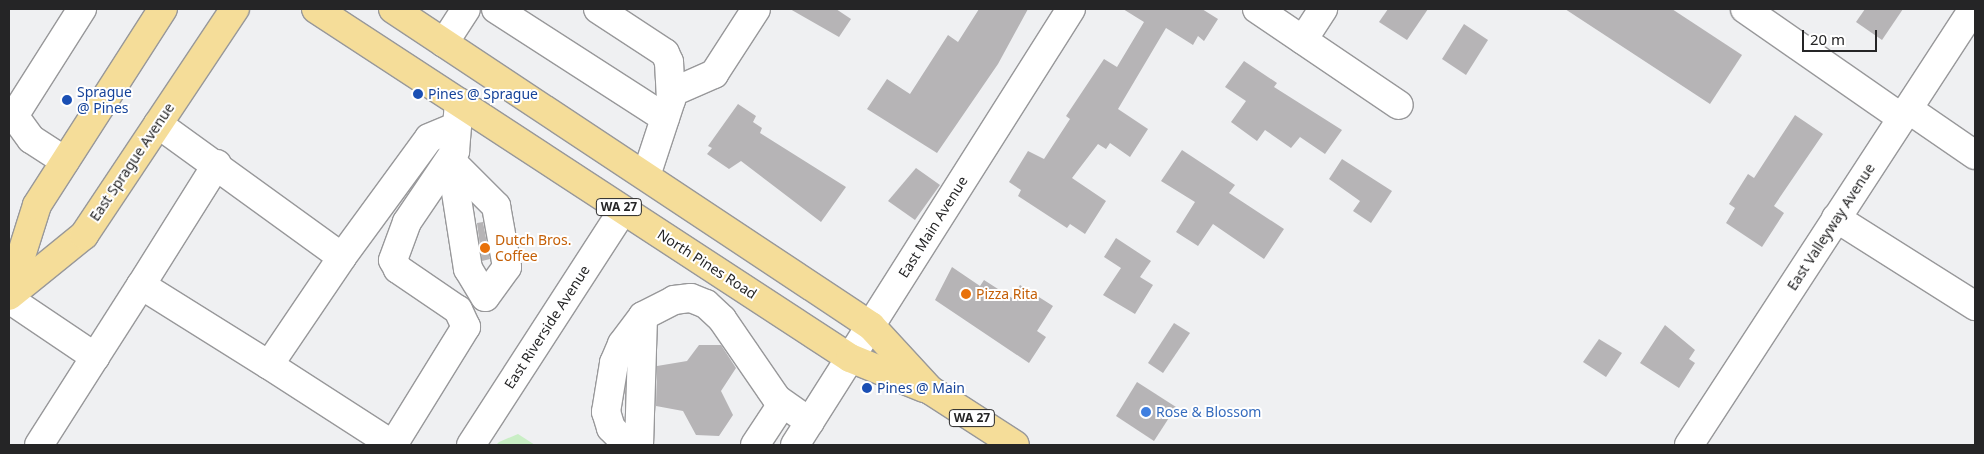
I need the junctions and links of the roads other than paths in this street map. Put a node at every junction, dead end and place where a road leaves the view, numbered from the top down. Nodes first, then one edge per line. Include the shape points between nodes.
1 (82, 9) edge
2 (163, 9) edge
3 (235, 9) edge
4 (316, 9) edge
5 (393, 9) edge
6 (466, 9) edge
7 (496, 9) edge
8 (598, 9) edge
9 (756, 9) edge
10 (1071, 9) edge
11 (1257, 9) edge
12 (1323, 9) edge
13 (1745, 9) edge
14 (1973, 9) edge
15 (1303, 40) junction
16 (444, 42) junction
17 (673, 92) junction
18 (1399, 105) dead end
19 (1905, 113) junction
20 (458, 114) junction
21 (665, 118) junction
22 (158, 124) junction
23 (11, 126) edge
24 (1975, 155) edge
25 (65, 161) junction
26 (217, 164) junction
27 (646, 176) junction
28 (623, 210) junction
29 (1836, 218) junction
30 (367, 220) junction
31 (398, 241) junction
32 (342, 257) junction
33 (140, 284) junction
34 (11, 286) edge
35 (1975, 306) edge
36 (643, 316) junction
37 (871, 326) junction
38 (95, 357) junction
39 (850, 358) junction
40 (269, 365) junction
41 (930, 390) junction
42 (782, 404) junction
43 (810, 422) junction
44 (1698, 442) edge
45 (39, 445) edge
46 (393, 445) edge
47 (470, 445) edge
48 (628, 445) edge
49 (639, 445) edge
50 (755, 445) edge
51 (795, 445) edge
52 (1015, 445) edge

1 - 23 street via 16,109
2 - 25 main road
3 - 22 main road, East Sprague Avenue
4 - 20 main road, North Pines Road / WA 27
5 - 16 main road, North Pines Road / WA 27
6 - 16 street
7 - 21 street
8 - 17 street via 664,53
9 - 17 street via 714,74
10 - 37 street, East Main Avenue
11 - 15 street
12 - 15 street
13 - 19 street
14 - 19 street, East Valleyway Avenue
15 - 18 street
16 - 27 main road, North Pines Road / WA 27
17 - 21 street
19 - 24 street
19 - 29 street, East Valleyway Avenue
20 - 28 main road, North Pines Road / WA 27
20 - 30 street via 429,138
20 - 31 street via 451,162 406,222
21 - 27 street
22 - 26 street
22 - 34 main road, East Sprague Avenue via 84,235
23 - 25 street
25 - 34 main road via 37,205
26 - 32 street
26 - 33 street
27 - 37 main road, North Pines Road / WA 27
28 - 39 main road, North Pines Road / WA 27
28 - 47 street, East Riverside Avenue
29 - 35 street
29 - 44 street, East Valleyway Avenue
30 - 31 street
30 - 32 street
31 - 46 street via 393,260 398,269 458,310 466,328
32 - 40 street
33 - 38 street
33 - 40 street
34 - 38 street
36 - 42 street via 674,300 691,298 706,304 722,319
36 - 48 street via 622,344 606,412 611,428
36 - 49 street
37 - 39 street, East Main Avenue
37 - 41 main road, North Pines Road / WA 27
38 - 45 street
39 - 41 main road, North Pines Road / WA 27
39 - 43 street, East Main Avenue
40 - 46 street
41 - 52 main road, North Pines Road / WA 27
42 - 43 street
42 - 50 street
43 - 51 street, East Main Avenue

